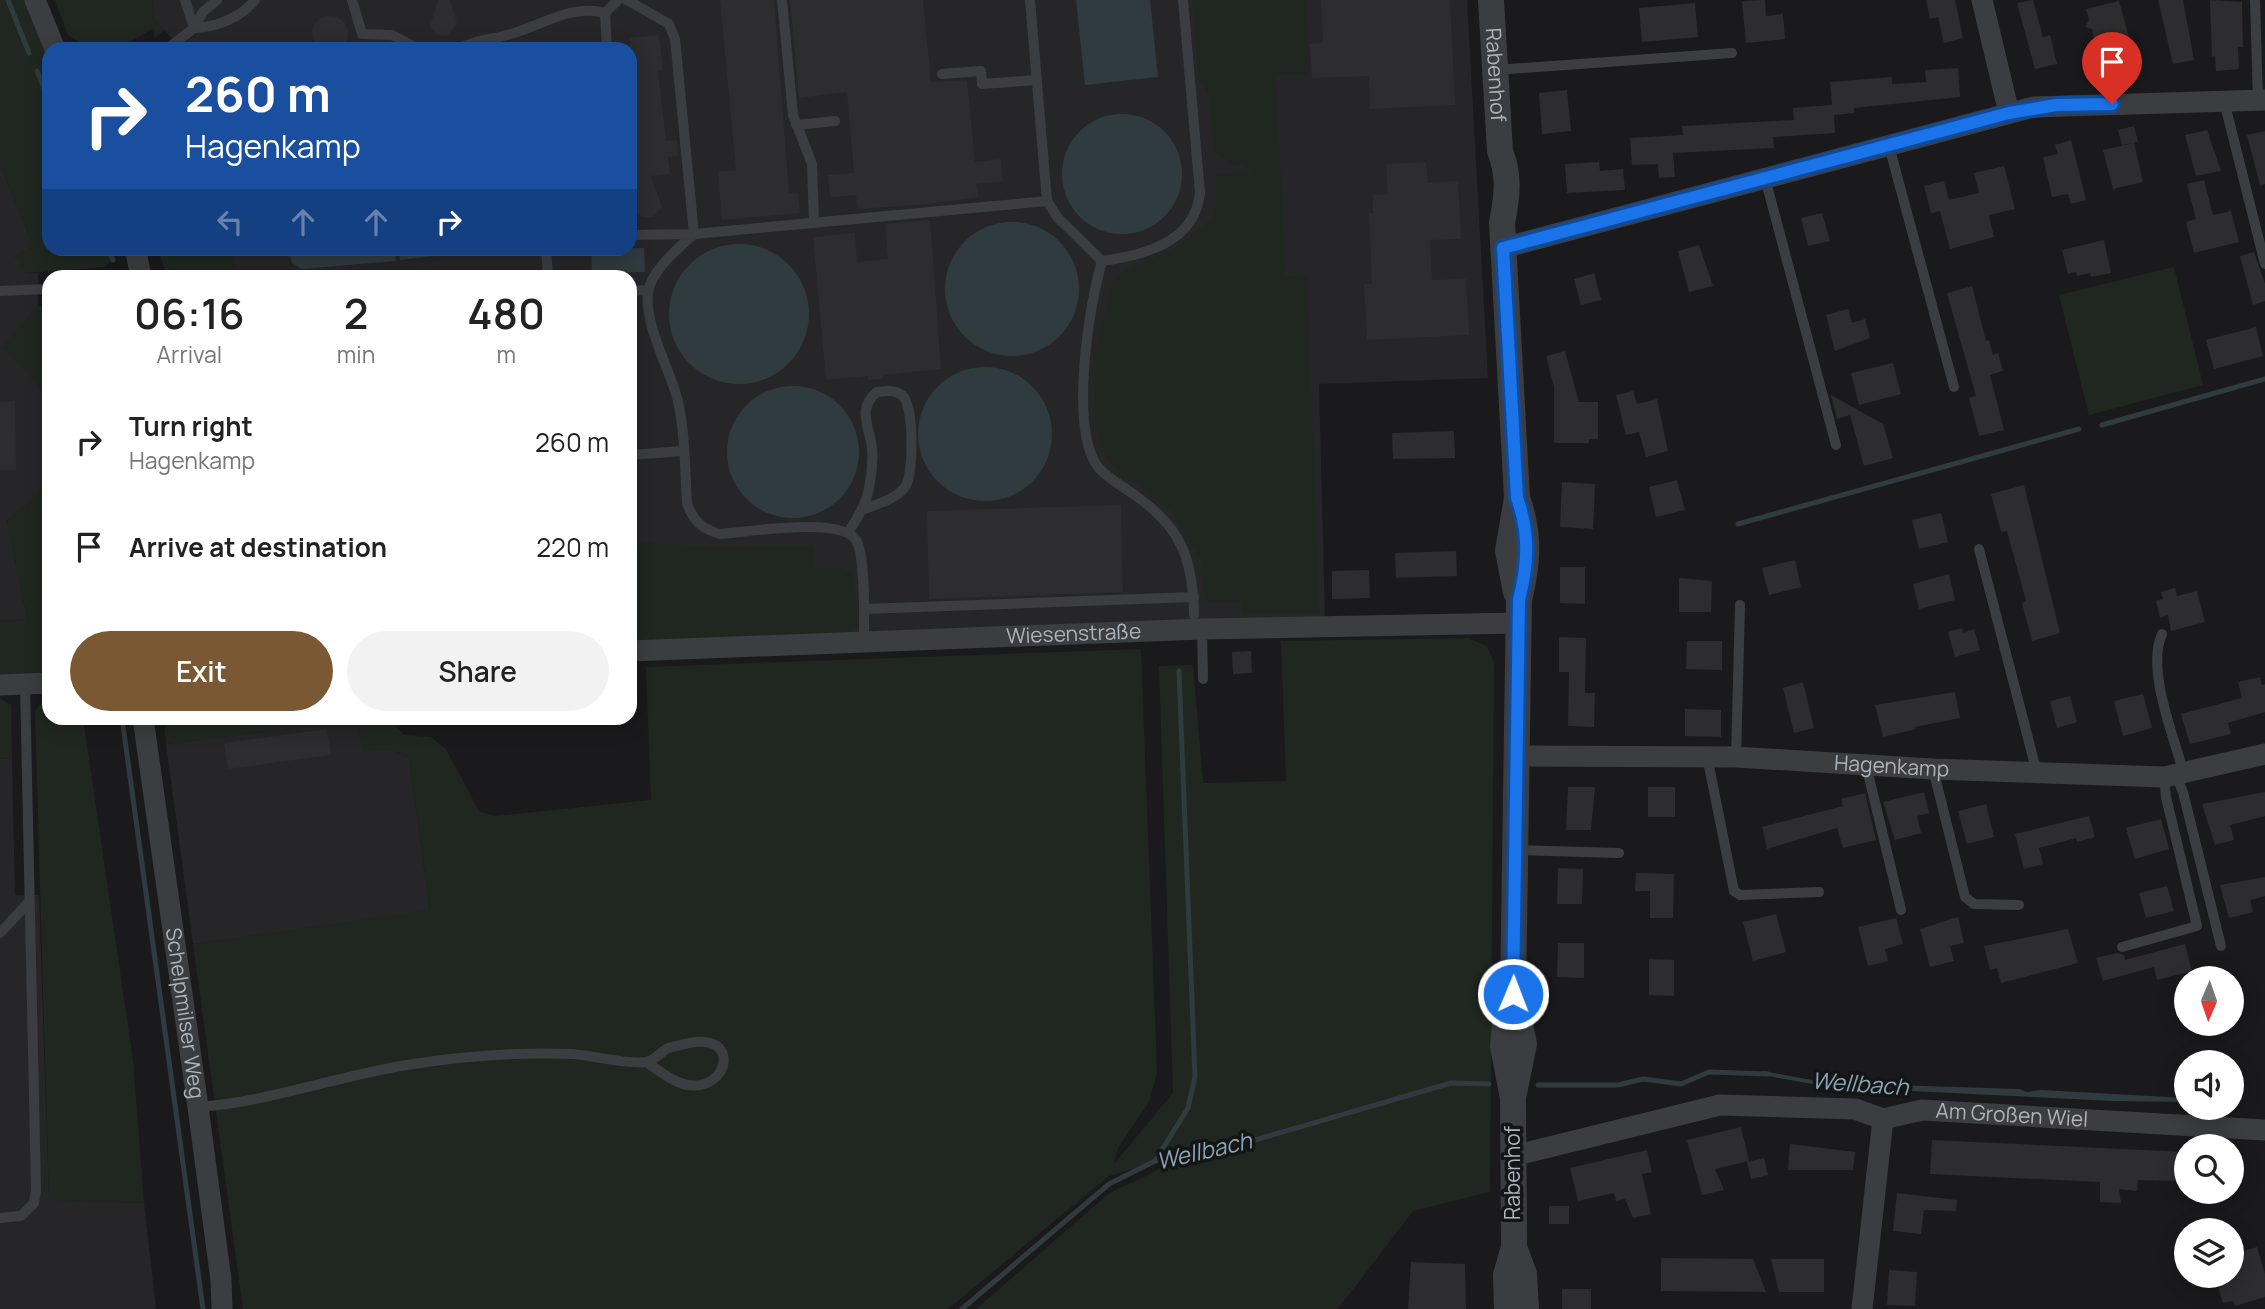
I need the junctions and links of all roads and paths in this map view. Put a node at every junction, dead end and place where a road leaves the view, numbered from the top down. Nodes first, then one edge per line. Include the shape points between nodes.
1 (35, 0) edge
2 (185, 0) edge
3 (217, 0) edge
4 (255, 0) edge
5 (352, 0) edge
6 (618, 0) edge
7 (627, 0) edge
8 (782, 0) edge
9 (1030, 0) edge
10 (1183, 0) edge
11 (1491, 0) edge
12 (1982, 0) edge
13 (2255, 0) edge
14 (605, 13) junction
15 (194, 28) junction
16 (366, 36) junction
17 (52, 42) edge
18 (176, 42) edge
19 (367, 42) edge
20 (404, 42) edge
21 (472, 42) edge
22 (607, 42) edge
23 (1732, 53) dead end
24 (1495, 70) junction
25 (942, 74) dead end
26 (1037, 80) junction
27 (2261, 100) edge
28 (2224, 101) junction
29 (2009, 113) junction
30 (835, 121) dead end
31 (796, 125) junction
32 (1889, 146) junction
33 (1765, 178) junction
34 (1047, 201) junction
35 (814, 223) junction
36 (694, 234) junction
37 (637, 235) edge
38 (1502, 235) junction
39 (1102, 261) junction
40 (2265, 264) edge
41 (42, 289) edge
42 (648, 290) junction
43 (0, 291) edge
44 (637, 291) edge
45 (1954, 387) dead end
46 (1836, 445) dead end
47 (683, 451) junction
48 (637, 454) edge
49 (862, 510) junction
50 (848, 533) junction
51 (1979, 549) dead end
52 (1194, 597) junction
53 (1740, 605) dead end
54 (863, 609) junction
55 (1519, 611) junction
56 (1198, 622) junction
57 (2162, 634) dead end
58 (864, 642) junction
59 (637, 651) edge
60 (1203, 679) dead end
61 (42, 683) edge
62 (25, 684) junction
63 (0, 685) edge
64 (144, 725) edge
65 (2265, 754) edge
66 (1517, 755) junction
67 (1707, 756) junction
68 (1736, 757) junction
69 (1866, 765) junction
70 (1933, 769) junction
71 (2037, 773) junction
72 (2175, 776) junction
73 (1516, 850) junction
74 (1619, 853) dead end
75 (1819, 892) dead end
76 (28, 903) junction
77 (2019, 905) dead end
78 (1901, 910) dead end
79 (0, 933) edge
80 (2221, 946) dead end
81 (2122, 947) dead end
82 (646, 1062) junction
83 (198, 1107) junction
84 (1883, 1119) junction
85 (2265, 1130) edge
86 (1513, 1156) junction
87 (1, 1219) edge
88 (1514, 1247) junction
89 (222, 1309) edge
90 (1507, 1309) edge
91 (1526, 1309) edge
92 (1863, 1309) edge

1 - 17 street
2 - 15 lane
3 - 15 lane
4 - 15 lane via 245,11 218,24
5 - 16 lane
6 - 14 lane
7 - 36 lane via 673,28
8 - 31 lane
9 - 26 lane
10 - 39 lane via 1198,210 1187,228 1169,241
11 - 24 street, Rabenhof
12 - 29 street
13 - 27 lane
14 - 21 lane via 581,10 507,36
14 - 22 lane
15 - 18 lane
16 - 19 lane
16 - 20 lane via 391,35
23 - 24 lane
24 - 38 street, Rabenhof via 1500,151 1508,192
25 - 26 lane via 981,71 982,85
26 - 34 lane
27 - 28 street
28 - 29 street via 2056,105
28 - 40 lane
29 - 32 street
30 - 31 lane
31 - 35 lane via 812,164
32 - 33 street
32 - 45 lane
33 - 38 street
33 - 46 lane
34 - 35 lane
34 - 39 lane
35 - 36 lane
36 - 37 lane
36 - 42 lane via 672,254
38 - 55 street, Rabenhof via 1517,498 1528,548
39 - 52 lane via 1084,365 1090,452 1099,469 1156,509 1177,534 1192,576
41 - 43 lane
42 - 44 lane
42 - 47 lane via 649,311 677,397
47 - 48 lane
47 - 50 lane via 687,503 691,515 708,531 824,527
49 - 49 lane via 869,492 872,450 866,405 877,392 895,391 910,414 910,477 896,497
49 - 50 lane
50 - 54 lane via 860,550
51 - 71 lane
52 - 54 lane
52 - 56 lane
53 - 68 lane
54 - 58 lane
55 - 56 street, Wiesenstraße
55 - 66 street, Rabenhof
56 - 58 street, Wiesenstraße
56 - 60 lane
57 - 72 lane via 2156,667
58 - 59 street, Wiesenstraße
61 - 62 street
62 - 63 street
62 - 76 lane
64 - 83 street, Schelpmilser Weg
65 - 72 street, Hagenkamp
66 - 67 street, Hagenkamp
66 - 73 street, Rabenhof
67 - 68 street, Hagenkamp
67 - 75 lane via 1734,891 1740,895
68 - 69 street, Hagenkamp
69 - 70 street, Hagenkamp
69 - 78 lane
70 - 71 street, Hagenkamp
70 - 77 lane via 1965,897 1974,904
71 - 72 street, Hagenkamp
72 - 80 lane via 2183,792
72 - 81 lane via 2166,797 2197,926
73 - 74 lane
73 - 86 street, Rabenhof via 1513,994 1503,1046 1513,1098
76 - 79 lane
76 - 87 lane via 36,1189 34,1203 21,1216
82 - 82 lane via 667,1049 696,1042 712,1042 724,1056 719,1074 694,1087
82 - 83 lane via 536,1053 477,1057 407,1065 230,1105
83 - 89 street, Schelpmilser Weg
84 - 85 street, Am Großen Wiel via 1922,1111
84 - 86 street, Am Großen Wiel via 1855,1109 1720,1105
84 - 92 street
86 - 88 street, Rabenhof
88 - 90 street, Rabenhof via 1506,1275
88 - 91 street, Rabenhof via 1524,1274

